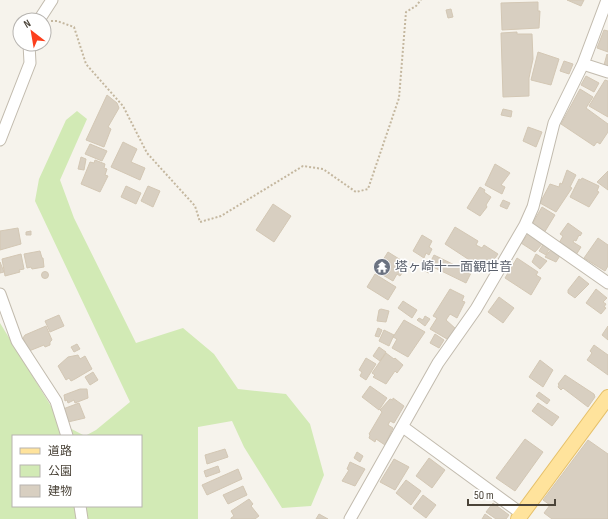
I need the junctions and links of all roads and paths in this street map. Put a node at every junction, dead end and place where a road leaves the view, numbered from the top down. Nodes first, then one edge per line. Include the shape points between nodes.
1 (52, 0) edge
2 (421, 0) edge
3 (607, 0) edge
4 (44, 12) edge
5 (52, 21) edge
6 (29, 52) edge
7 (583, 64) junction
8 (608, 72) edge
9 (0, 140) edge
10 (525, 225) junction
11 (608, 283) edge
12 (0, 294) edge
13 (608, 396) edge
14 (403, 427) junction
15 (67, 435) edge
16 (80, 507) edge
17 (520, 516) edge
18 (82, 519) edge
19 (350, 519) edge

1 - 4 street
2 - 5 path via 406,12 399,98 368,189 356,192 323,169 303,166 221,216 200,222 195,206 147,153 123,106 86,64 74,27
3 - 7 street
6 - 9 street via 30,63
7 - 8 street
7 - 10 street via 554,123 533,206
10 - 11 street
10 - 14 street via 476,309 438,363
12 - 15 street via 17,341 56,401
13 - 17 main road
14 - 17 street
14 - 19 street
16 - 18 street

